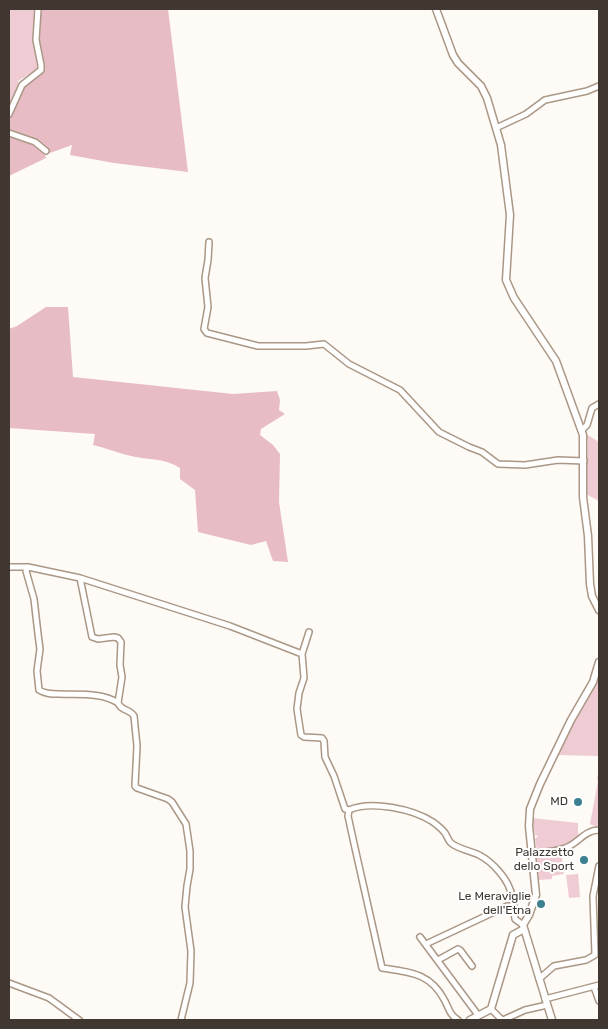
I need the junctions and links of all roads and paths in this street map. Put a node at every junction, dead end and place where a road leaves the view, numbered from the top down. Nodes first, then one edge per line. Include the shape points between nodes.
1 (38, 9) edge
2 (436, 9) edge
3 (599, 86) edge
4 (9, 114) edge
5 (496, 128) junction
6 (9, 133) edge
7 (46, 152) dead end
8 (209, 242) dead end
9 (599, 404) edge
10 (582, 430) junction
11 (584, 461) junction
12 (9, 567) edge
13 (28, 567) junction
14 (80, 578) junction
15 (599, 610) edge
16 (309, 632) dead end
17 (302, 654) junction
18 (599, 665) edge
19 (118, 703) junction
20 (349, 810) junction
21 (599, 830) edge
22 (533, 853) junction
23 (599, 869) edge
24 (513, 906) junction
25 (524, 927) junction
26 (420, 937) dead end
27 (426, 944) junction
28 (438, 960) junction
29 (472, 966) dead end
30 (539, 979) junction
31 (9, 985) edge
32 (597, 986) edge
33 (599, 1001) edge
34 (546, 1002) junction
35 (491, 1009) junction
36 (478, 1015) junction
37 (79, 1020) edge
38 (181, 1020) edge
39 (458, 1020) edge
40 (470, 1020) edge
41 (503, 1020) edge
42 (552, 1020) edge

1 - 4 street via 36,40 41,70 22,85
2 - 5 street via 453,55 484,92
3 - 5 street via 545,100 526,114
5 - 10 street via 503,153 509,205 506,280 514,298 556,361
6 - 7 street via 35,142
8 - 11 street via 205,278 208,307 204,329 207,333 258,346 324,344 349,364 400,390 439,432 482,452 498,464
9 - 10 street via 592,408
10 - 11 street
11 - 15 street via 583,497 590,584
12 - 13 street
13 - 14 street
13 - 19 street via 26,572 34,599 40,649 37,671 40,690 42,693 111,698
14 - 17 street via 230,626
14 - 19 street via 92,637 114,637 121,642 122,677
16 - 17 street
17 - 20 street via 304,678 297,709 301,735 324,741 325,757 345,809
18 - 22 street via 533,801 529,816
19 - 38 street via 134,716 137,742 135,786 168,799 186,824 190,860 186,907 190,984
20 - 24 street via 358,806 386,806 421,815 444,832 451,843 481,856 492,865 509,887
20 - 39 street via 382,968 413,972 432,982 450,1013
21 - 22 street via 589,831 562,849
22 - 25 street via 536,895
23 - 30 street via 593,896 595,955 554,966
24 - 25 street via 515,919
24 - 27 street
25 - 30 street
25 - 35 street via 513,935
26 - 27 street
27 - 28 street
28 - 29 street via 460,950
28 - 36 street
30 - 34 street
31 - 37 street via 49,998
32 - 33 street
32 - 34 street
34 - 41 street
34 - 42 street
35 - 36 street
35 - 41 street
36 - 40 street

